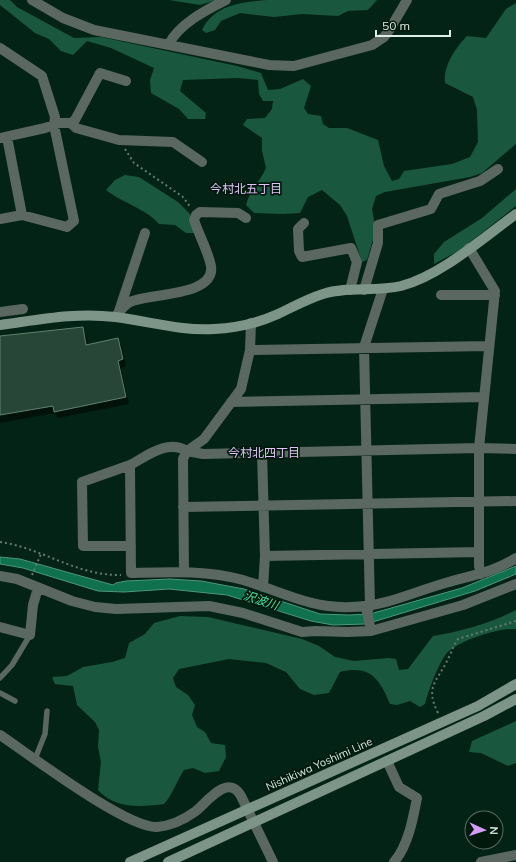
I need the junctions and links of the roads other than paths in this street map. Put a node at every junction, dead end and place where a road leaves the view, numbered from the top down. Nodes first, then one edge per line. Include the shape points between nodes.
1 (32, 0) edge
2 (226, 0) edge
3 (407, 0) edge
4 (169, 44) junction
5 (0, 48) edge
6 (126, 81) dead end
7 (71, 123) junction
8 (54, 125) junction
9 (4, 138) edge
10 (202, 162) dead end
11 (498, 169) dead end
12 (516, 214) edge
13 (22, 215) junction
14 (246, 218) dead end
15 (0, 219) edge
16 (304, 223) dead end
17 (145, 232) dead end
18 (469, 248) junction
19 (383, 289) junction
20 (350, 290) junction
21 (364, 290) junction
22 (441, 295) dead end
23 (495, 295) junction
24 (23, 309) dead end
25 (0, 312) edge
26 (117, 314) junction
27 (251, 323) junction
28 (0, 325) edge
29 (489, 346) junction
30 (364, 347) junction
31 (250, 350) junction
32 (484, 397) junction
33 (366, 399) junction
34 (232, 402) junction
35 (479, 448) junction
36 (516, 449) edge
37 (187, 451) junction
38 (366, 451) junction
39 (262, 453) junction
40 (130, 465) junction
41 (516, 501) edge
42 (479, 502) junction
43 (367, 504) junction
44 (264, 506) junction
45 (183, 507) junction
46 (131, 546) junction
47 (479, 552) junction
48 (368, 554) junction
49 (265, 556) junction
50 (516, 558) edge
51 (184, 572) junction
52 (481, 574) junction
53 (0, 576) edge
54 (516, 584) edge
55 (263, 587) junction
56 (38, 588) junction
57 (369, 609) junction
58 (0, 627) edge
59 (370, 629) junction
60 (30, 635) junction
61 (0, 678) edge
62 (516, 684) edge
63 (0, 693) edge
64 (516, 699) edge
65 (15, 701) dead end
66 (47, 711) dead end
67 (0, 735) edge
68 (35, 758) junction
69 (387, 761) junction
70 (248, 809) junction
71 (254, 823) junction
72 (516, 855) edge
73 (130, 862) edge
74 (168, 862) edge
75 (273, 862) edge
76 (394, 862) edge
77 (481, 862) edge

1 - 4 street via 63,18 94,30
2 - 4 street via 210,8 174,34
3 - 4 street via 384,37 372,44 294,66 268,65
5 - 8 street via 42,76 55,117
6 - 7 street via 100,73
7 - 8 street
7 - 10 street via 76,128 119,140 173,142
8 - 9 street
8 - 13 street via 74,221 66,227
9 - 13 street
11 - 21 street via 480,181 439,194 431,210 378,225 378,243
12 - 18 main road
13 - 15 street
14 - 26 street via 238,213 200,212 194,220 211,267 210,276 205,283 177,293 130,302
16 - 20 street via 298,230 299,251 302,257 351,248 357,262
17 - 26 street
18 - 19 main road via 418,280
18 - 23 street
19 - 21 main road
19 - 30 street
20 - 21 main road
20 - 27 main road via 321,295
22 - 23 street
23 - 29 street
24 - 25 street
26 - 27 main road via 195,329 228,328
26 - 28 main road
27 - 31 street
29 - 30 street
29 - 32 street
30 - 31 street
30 - 33 street
31 - 34 street via 241,389
32 - 33 street
32 - 35 street
33 - 34 street
33 - 38 street
34 - 37 street via 204,439
35 - 36 street
35 - 38 street
35 - 42 street
37 - 39 street via 203,454
37 - 40 street via 180,447 164,447
37 - 45 street via 183,459
38 - 39 street
38 - 43 street
39 - 44 street
40 - 46 street
40 - 46 street via 82,482 83,546
41 - 42 street
42 - 43 street
42 - 47 street
43 - 44 street
43 - 48 street
44 - 45 street
44 - 49 street
45 - 51 street
46 - 51 street via 131,572
47 - 48 street
47 - 52 street
48 - 49 street
48 - 57 street
49 - 55 street
50 - 52 street
51 - 55 street via 228,577
52 - 57 street via 442,584
53 - 56 street via 17,579
54 - 59 street via 462,605
55 - 57 street via 312,604
56 - 59 street via 95,607 116,609 209,606 243,613 302,632
56 - 60 street via 33,605
57 - 59 street
58 - 60 street
60 - 61 lane via 12,666
62 - 70 main road, Nishikiwa Yoshimi Line via 478,706
63 - 65 lane
64 - 69 main road
66 - 68 lane via 45,734
67 - 68 street
68 - 70 street via 110,809 144,825 155,827 176,822 196,811 219,790 227,787 240,792
69 - 71 main road
69 - 76 street via 399,787 417,798 414,816 399,856
70 - 71 street
70 - 73 main road, Nishikiwa Yoshimi Line
71 - 74 main road
71 - 75 street
72 - 77 street

